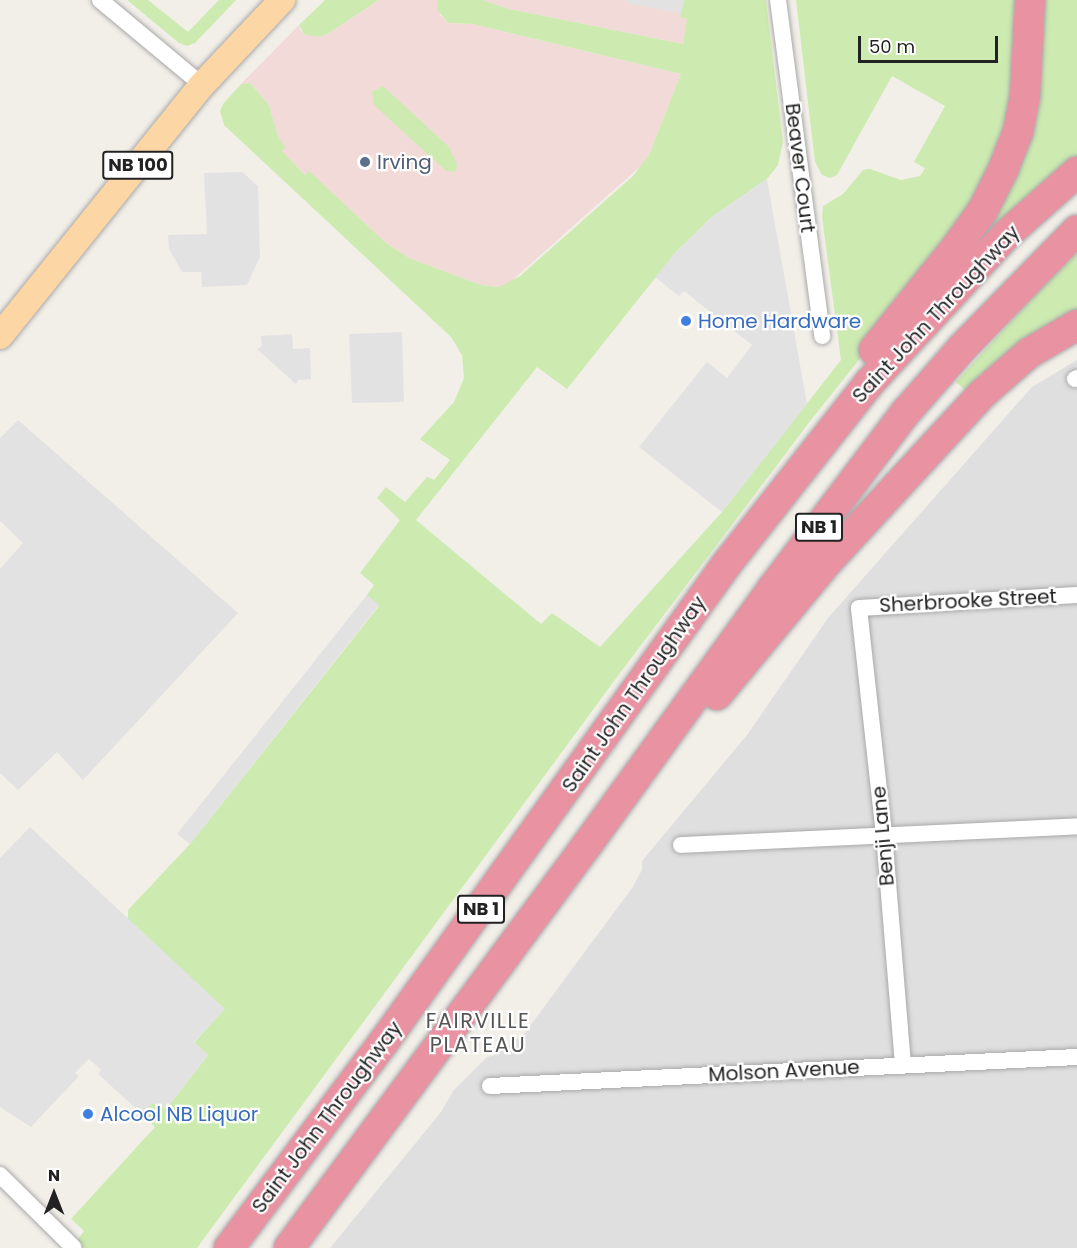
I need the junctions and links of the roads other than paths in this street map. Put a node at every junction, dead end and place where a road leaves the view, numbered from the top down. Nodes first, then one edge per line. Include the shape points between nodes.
1 (100, 0) edge
2 (282, 0) edge
3 (778, 0) edge
4 (1030, 0) edge
5 (202, 85) junction
6 (1077, 172) edge
7 (1077, 230) edge
8 (1077, 325) edge
9 (0, 336) edge
10 (822, 336) dead end
11 (726, 565) junction
12 (1077, 595) edge
13 (859, 608) joint
14 (1077, 826) edge
15 (884, 835) junction
16 (587, 845) junction
17 (681, 845) dead end
18 (1077, 1057) edge
19 (903, 1065) junction
20 (490, 1086) dead end
21 (0, 1175) edge
22 (74, 1247) edge
23 (229, 1248) edge
24 (290, 1248) edge

1 - 5 street
2 - 5 main road, NB 100
3 - 10 street, Beaver Court
4 - 11 highway via 1025,96 1018,132 983,210 855,374
5 - 9 main road, NB 100
6 - 11 highway, Saint John Throughway / NB 1 via 1006,236 870,382
7 - 16 highway, NB 1 via 906,412 772,588
8 - 16 highway via 1029,353 982,394 828,561
11 - 23 highway, Saint John Throughway / NB 1 via 384,1043
12 - 13 street, Sherbrooke Street
13 - 15 street, Benji Lane
14 - 15 street
15 - 17 street
15 - 19 street, Benji Lane
16 - 24 highway, NB 1
18 - 19 street, Molson Avenue
19 - 20 street, Molson Avenue
21 - 22 street

